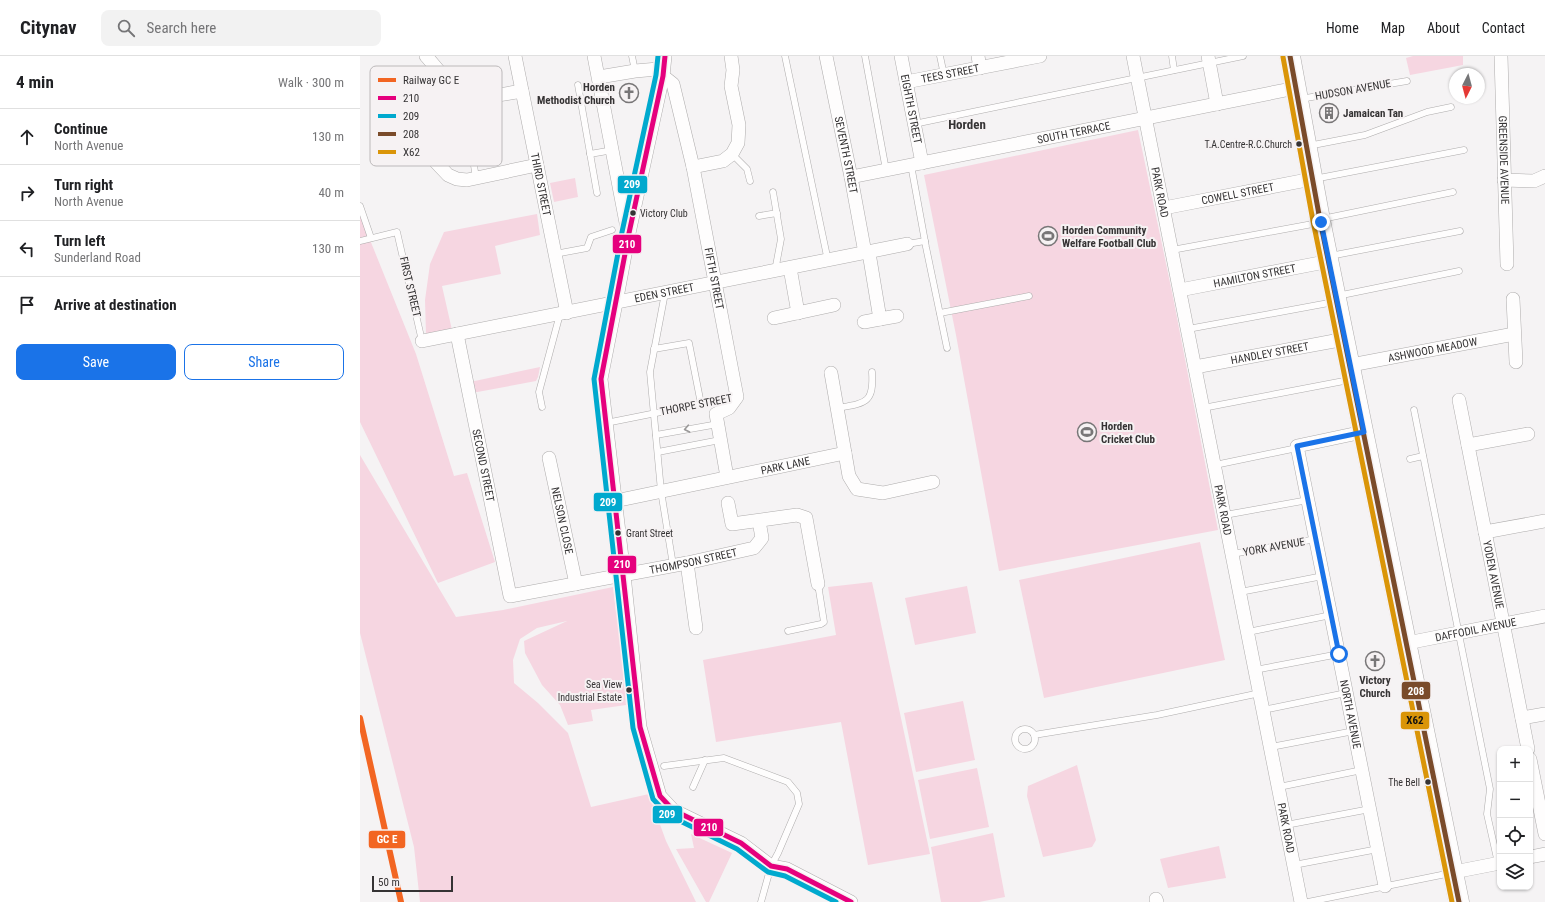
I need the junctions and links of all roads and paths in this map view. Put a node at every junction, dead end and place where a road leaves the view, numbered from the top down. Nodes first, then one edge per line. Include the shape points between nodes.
1 (426, 56) edge
2 (515, 56) edge
3 (594, 56) edge
4 (632, 56) edge
5 (666, 56) edge
6 (731, 56) edge
7 (785, 56) edge
8 (826, 56) edge
9 (865, 56) edge
10 (901, 56) edge
11 (940, 56) edge
12 (1040, 56) edge
13 (1133, 56) edge
14 (1172, 56) edge
15 (1243, 56) edge
16 (1290, 56) edge
17 (1501, 56) edge
18 (1017, 58) edge
19 (1209, 60) edge
20 (979, 62) edge
21 (435, 66) edge
22 (634, 70) junction
23 (1174, 70) junction
24 (944, 75) junction
25 (663, 76) junction
26 (599, 77) junction
27 (1138, 78) junction
28 (1407, 81) dead end
29 (906, 82) junction
30 (578, 85) dead end
31 (522, 91) junction
32 (502, 94) edge
33 (1297, 94) junction
34 (1217, 104) junction
35 (1451, 107) dead end
36 (1146, 118) junction
37 (914, 124) junction
38 (1307, 147) junction
39 (613, 150) junction
40 (1464, 150) dead end
41 (590, 154) junction
42 (732, 154) junction
43 (917, 164) junction
44 (537, 165) junction
45 (439, 166) edge
46 (474, 166) edge
47 (693, 167) junction
48 (886, 170) junction
49 (1545, 176) edge
50 (851, 177) junction
51 (476, 178) junction
52 (1312, 179) junction
53 (1504, 180) junction
54 (750, 181) dead end
55 (774, 192) dead end
56 (1453, 192) dead end
57 (597, 193) dead end
58 (360, 206) edge
59 (1164, 208) junction
60 (777, 213) junction
61 (759, 216) dead end
62 (1321, 221) junction
63 (612, 230) dead end
64 (1460, 231) dead end
65 (628, 233) junction
66 (371, 238) junction
67 (360, 241) edge
68 (925, 241) junction
69 (907, 244) joint
70 (1172, 250) junction
71 (867, 253) junction
72 (555, 254) junction
73 (1329, 259) junction
74 (828, 261) junction
75 (1507, 264) dead end
76 (790, 268) junction
77 (775, 271) junction
78 (1459, 271) dead end
79 (716, 283) junction
80 (1180, 290) junction
81 (665, 293) junction
82 (1029, 296) dead end
83 (1337, 299) junction
84 (1513, 300) dead end
85 (616, 303) junction
86 (834, 305) dead end
87 (798, 312) junction
88 (563, 313) junction
89 (940, 313) junction
90 (897, 316) dead end
91 (774, 318) dead end
92 (880, 319) junction
93 (864, 322) dead end
94 (1188, 329) junction
95 (457, 334) junction
96 (1514, 334) junction
97 (1345, 339) junction
98 (422, 342) joint
99 (948, 348) dead end
100 (654, 349) junction
101 (1516, 362) dead end
102 (1195, 367) junction
103 (872, 372) dead end
104 (1352, 372) junction
105 (831, 373) dead end
106 (737, 397) junction
107 (1459, 400) dead end
108 (701, 404) junction
109 (542, 407) dead end
110 (838, 408) junction
111 (1203, 408) junction
112 (1414, 410) dead end
113 (654, 413) junction
114 (606, 423) junction
115 (718, 424) junction
116 (1364, 432) junction
117 (1528, 434) dead end
118 (656, 435) junction
119 (720, 440) junction
120 (1468, 445) junction
121 (1298, 448) junction
122 (658, 452) junction
123 (845, 453) junction
124 (1423, 456) junction
125 (549, 458) dead end
126 (1410, 459) dead end
127 (1215, 465) junction
128 (727, 478) junction
129 (933, 482) dead end
130 (661, 492) junction
131 (1308, 500) junction
132 (616, 501) junction
133 (728, 503) dead end
134 (1225, 515) junction
135 (759, 521) junction
136 (1545, 521) edge
137 (1485, 532) junction
138 (1316, 539) junction
139 (1232, 554) junction
140 (687, 563) junction
141 (673, 565) junction
142 (624, 575) junction
143 (1323, 576) junction
144 (576, 584) junction
145 (818, 584) joint
146 (1240, 592) junction
147 (510, 596) joint
148 (1331, 615) junction
149 (1545, 616) edge
150 (1503, 624) junction
151 (696, 628) dead end
152 (788, 631) dead end
153 (1248, 632) junction
154 (1458, 633) junction
155 (1407, 643) junction
156 (1339, 654) junction
157 (1255, 670) junction
158 (1260, 693) junction
159 (1346, 693) junction
160 (1263, 710) junction
161 (1545, 714) edge
162 (1522, 718) junction
163 (1354, 730) junction
164 (1034, 735) dead end
165 (1527, 746) edge
166 (1271, 747) junction
167 (705, 760) junction
168 (664, 766) dead end
169 (1362, 770) junction
170 (1533, 771) edge
171 (693, 787) dead end
172 (1279, 787) junction
173 (1542, 806) edge
174 (1370, 809) junction
175 (1286, 825) junction
176 (1545, 834) edge
177 (1378, 849) junction
178 (1497, 854) edge
179 (1545, 854) edge
180 (1533, 856) edge
181 (1497, 863) edge
182 (1294, 865) junction
183 (771, 866) junction
184 (1454, 872) junction
185 (1385, 886) junction
186 (761, 902) edge
187 (851, 902) edge
188 (1301, 902) edge
189 (1308, 902) edge
190 (1459, 902) edge

1 - 21 street
2 - 31 street, THIRD STREET
3 - 26 street
4 - 22 lane
5 - 25 street
6 - 42 street via 731,86 739,125 738,143
7 - 74 lane
8 - 50 street, SEVENTH STREET
9 - 48 lane
10 - 29 street, EIGHTH STREET
11 - 24 lane
12 - 18 street, TEES STREET
13 - 27 street, PARK ROAD
14 - 23 lane
15 - 19 lane
16 - 33 main road
17 - 53 street, GREENSIDE AVENUE
18 - 20 street, TEES STREET
19 - 23 lane
19 - 34 street
20 - 24 street, TEES STREET
22 - 25 street via 658,69
22 - 26 street
23 - 27 lane
24 - 29 street, TEES STREET
25 - 47 street, FIFTH STREET via 673,84
25 - 65 street
26 - 39 street
27 - 36 street, PARK ROAD
27 - 37 lane
28 - 33 lane, HUDSON AVENUE
29 - 37 street, EIGHTH STREET
30 - 41 lane
31 - 32 street
31 - 44 street, THIRD STREET
33 - 34 street, SOUTH TERRACE
33 - 38 main road
34 - 36 street, SOUTH TERRACE
35 - 38 lane via 1427,112 1365,135
36 - 43 street, SOUTH TERRACE
36 - 59 street, PARK ROAD
37 - 43 street, EIGHTH STREET
38 - 52 main road
39 - 41 lane
39 - 65 street
40 - 52 lane
41 - 57 lane
42 - 47 street via 723,161
42 - 54 lane via 747,169
43 - 48 street, SOUTH TERRACE
43 - 68 lane
44 - 51 street
44 - 72 street, THIRD STREET
45 - 51 street via 448,175 457,179
46 - 51 lane
47 - 79 street, FIFTH STREET
48 - 50 street, SOUTH TERRACE
49 - 53 street via 1534,181
50 - 71 street, SEVENTH STREET
52 - 59 street, COWELL STREET
52 - 62 main road
53 - 75 street, GREENSIDE AVENUE
55 - 60 lane
56 - 62 lane
58 - 66 lane
59 - 70 street, PARK ROAD
60 - 61 lane
60 - 77 lane via 781,240
62 - 70 lane
62 - 73 main road
63 - 72 lane via 591,237 587,248
64 - 73 lane
65 - 85 street
66 - 67 lane
66 - 98 lane, FIRST STREET via 397,232
68 - 69 lane
68 - 89 lane
69 - 71 street, EDEN STREET
70 - 80 street, PARK ROAD
71 - 74 street, EDEN STREET
71 - 92 street, SEVENTH STREET
72 - 88 street, THIRD STREET
73 - 80 street, HAMILTON STREET
73 - 83 main road
74 - 76 street, EDEN STREET
76 - 77 street, EDEN STREET
76 - 87 street
77 - 79 street, EDEN STREET
78 - 83 lane
79 - 81 street, EDEN STREET
79 - 106 street, FIFTH STREET
80 - 94 street, PARK ROAD
81 - 85 street, EDEN STREET
81 - 100 lane
82 - 89 lane
83 - 94 lane
83 - 97 main road
84 - 96 street
85 - 88 street, EDEN STREET
85 - 114 street via 601,379
86 - 87 street
87 - 91 street
88 - 95 street, EDEN STREET
88 - 109 lane via 539,392
89 - 99 lane
90 - 92 street
92 - 93 street
94 - 102 street, PARK ROAD
95 - 98 street, EDEN STREET
95 - 147 street, SECOND STREET
96 - 101 street
96 - 104 street, ASHWOOD MEADOW
97 - 102 street, HANDLEY STREET
97 - 104 main road
100 - 108 lane via 689,342
100 - 113 lane via 650,372
102 - 111 street, PARK ROAD
103 - 110 lane via 872,393 868,398 856,405
104 - 111 lane
104 - 116 main road
105 - 110 street
106 - 108 lane, THORPE STREET
106 - 115 street via 729,408 716,414
107 - 120 street, YODEN AVENUE
108 - 113 lane, THORPE STREET
110 - 123 street
111 - 127 street, PARK ROAD
112 - 124 lane
113 - 114 lane, THORPE STREET
113 - 118 lane
114 - 132 street
115 -> 118 lane
115 - 119 street
116 - 121 street via 1297,446
116 - 155 main road
117 - 120 street
118 - 122 lane
119 - 122 lane
119 - 128 street
120 - 137 street, YODEN AVENUE
121 - 127 lane
121 - 131 street, NORTH AVENUE
122 - 130 lane
123 - 128 street, PARK LANE
123 - 129 street via 849,476 857,489 884,493
124 - 126 lane
124 - 154 lane
125 - 144 street, NELSON CLOSE
127 - 134 street, PARK ROAD
128 - 130 street
130 - 132 street
130 - 141 lane
131 - 134 lane
131 - 138 street, NORTH AVENUE
132 - 142 street
133 - 135 street via 732,524
134 - 139 street, PARK ROAD
135 - 140 street, THOMPSON STREET via 762,538 754,548
135 - 145 street via 797,515 806,518
136 - 137 street
137 - 150 street, YODEN AVENUE
138 - 139 lane, YORK AVENUE
138 - 143 street, NORTH AVENUE
139 - 146 street, PARK ROAD
140 - 141 street, THOMPSON STREET
140 - 151 street
141 - 142 street, THOMPSON STREET
142 - 144 street, THOMPSON STREET
142 - 183 street via 640,727 660,796 673,810 741,843
143 - 146 lane
143 - 148 street, NORTH AVENUE
144 - 147 street, THOMPSON STREET
145 - 152 lane via 824,622
146 - 153 street, PARK ROAD
148 - 153 lane
148 - 156 street, NORTH AVENUE
149 - 150 street, DAFFODIL AVENUE
150 - 154 street, DAFFODIL AVENUE
150 - 162 street, YODEN AVENUE
153 - 157 street, PARK ROAD
154 - 155 street, DAFFODIL AVENUE
154 - 178 lane via 1490,789 1488,814
155 - 184 main road
156 - 157 lane
156 - 159 street, NORTH AVENUE
157 - 158 street, PARK ROAD
158 - 160 street, PARK ROAD
158 - 164 lane
159 - 160 lane
159 - 163 street, NORTH AVENUE
160 - 166 street, PARK ROAD
161 - 162 street
162 - 165 street, YODEN AVENUE
163 - 166 lane
163 - 169 street, NORTH AVENUE
166 - 172 street, PARK ROAD
167 - 168 lane
167 - 171 lane
167 - 183 lane via 724,758 788,782 797,793 799,804
169 - 172 lane
169 - 174 street, NORTH AVENUE
170 - 173 street
172 - 175 street, PARK ROAD
173 - 176 street
174 - 175 lane
174 - 177 street, NORTH AVENUE
175 - 182 street, PARK ROAD
177 - 182 lane
177 - 185 street, NORTH AVENUE
179 - 180 street
181 - 184 street
182 - 188 street, PARK ROAD
183 - 186 lane
183 - 187 street via 787,869
184 - 185 lane
184 - 190 main road
185 - 189 lane

